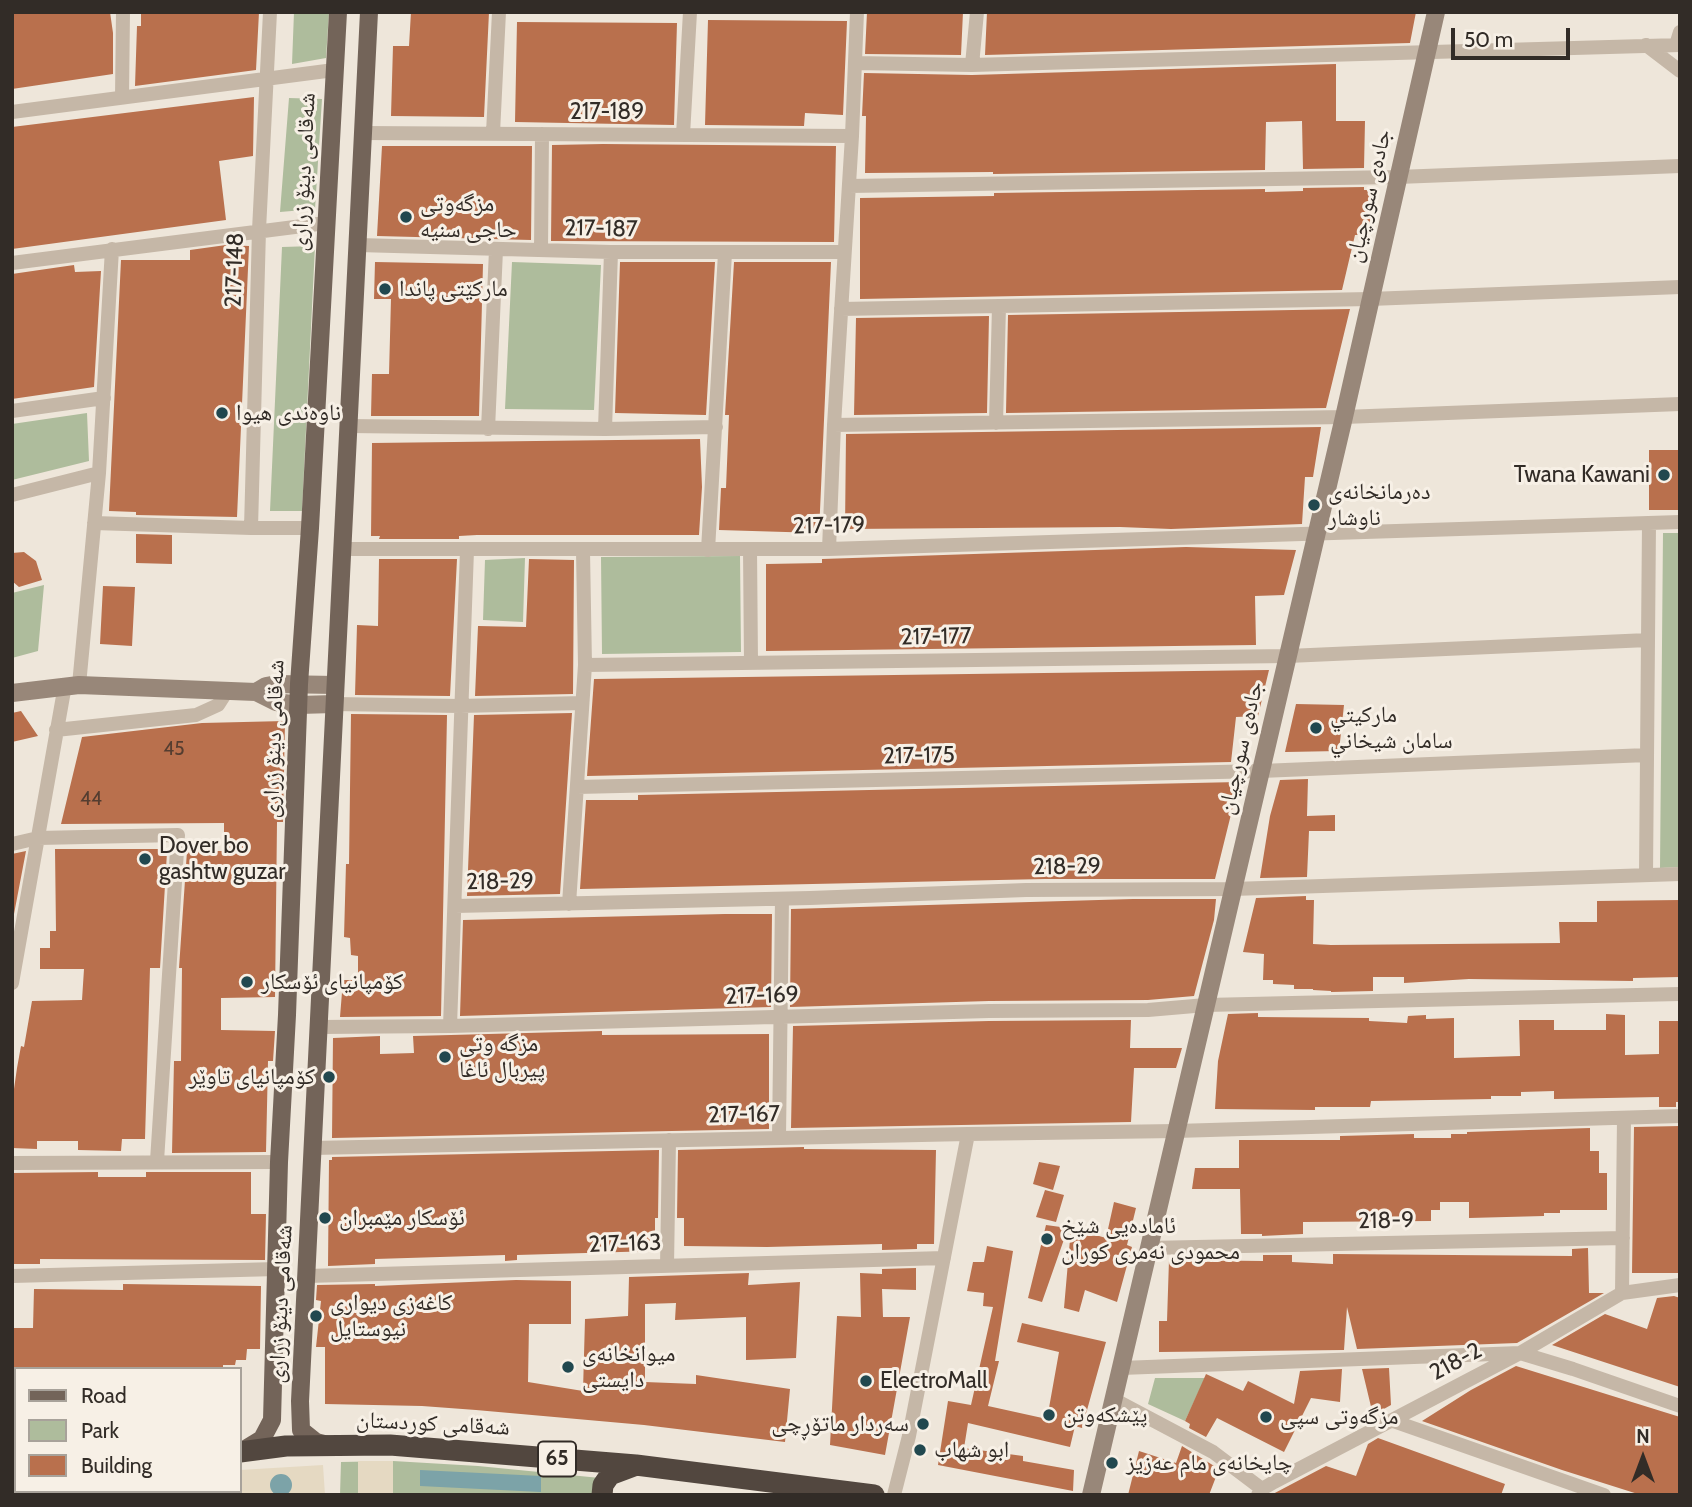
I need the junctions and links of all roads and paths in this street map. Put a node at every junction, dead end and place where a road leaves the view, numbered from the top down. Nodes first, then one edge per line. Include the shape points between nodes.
1 (123, 12) edge
2 (270, 12) edge
3 (338, 12) edge
4 (369, 12) edge
5 (499, 12) edge
6 (690, 12) edge
7 (857, 12) edge
8 (976, 12) edge
9 (1436, 12) edge
10 (1679, 41) edge
11 (1646, 46) junction
12 (1426, 52) junction
13 (855, 63) junction
14 (972, 65) junction
15 (334, 70) junction
16 (1680, 71) edge
17 (267, 78) junction
18 (121, 97) junction
19 (12, 112) edge
20 (363, 133) junction
21 (493, 134) junction
22 (542, 135) junction
23 (683, 135) junction
24 (852, 136) junction
25 (1680, 166) edge
26 (1398, 177) junction
27 (849, 186) junction
28 (326, 223) junction
29 (259, 230) junction
30 (358, 245) junction
31 (112, 249) junction
32 (496, 250) junction
33 (541, 250) junction
34 (611, 252) junction
35 (725, 253) junction
36 (844, 253) junction
37 (12, 263) edge
38 (1680, 287) edge
39 (1370, 299) junction
40 (999, 306) junction
41 (841, 309) junction
42 (104, 398) junction
43 (1680, 404) edge
44 (12, 411) edge
45 (1344, 417) junction
46 (996, 423) junction
47 (834, 425) junction
48 (349, 426) junction
49 (716, 426) junction
50 (488, 429) junction
51 (605, 429) junction
52 (99, 473) junction
53 (12, 495) edge
54 (1680, 522) edge
55 (94, 523) junction
56 (1649, 523) junction
57 (251, 528) junction
58 (310, 528) junction
59 (1316, 534) junction
60 (342, 549) junction
61 (750, 549) junction
62 (829, 549) junction
63 (467, 550) junction
64 (708, 550) junction
65 (583, 551) junction
66 (1648, 640) junction
67 (1288, 656) junction
68 (751, 662) junction
69 (585, 665) junction
70 (299, 684) junction
71 (72, 685) junction
72 (335, 685) junction
73 (226, 691) junction
74 (12, 692) edge
75 (256, 692) junction
76 (582, 703) junction
77 (334, 704) junction
78 (299, 705) junction
79 (460, 706) junction
80 (56, 730) junction
81 (1647, 755) junction
82 (1261, 771) junction
83 (577, 787) junction
84 (38, 838) junction
85 (12, 844) edge
86 (1680, 874) edge
87 (1646, 875) junction
88 (1233, 889) junction
89 (782, 899) junction
90 (569, 904) junction
91 (455, 906) junction
92 (14, 963) edge
93 (12, 983) edge
94 (1680, 994) edge
95 (1206, 1005) junction
96 (779, 1018) junction
97 (450, 1026) junction
98 (319, 1027) junction
99 (1680, 1116) edge
100 (1624, 1118) junction
101 (1176, 1132) junction
102 (968, 1134) junction
103 (779, 1137) junction
104 (669, 1140) junction
105 (313, 1148) junction
106 (157, 1161) junction
107 (279, 1162) junction
108 (12, 1163) edge
109 (1623, 1238) junction
110 (1149, 1248) junction
111 (944, 1258) junction
112 (667, 1266) junction
113 (277, 1269) junction
114 (12, 1276) edge
115 (307, 1276) junction
116 (1680, 1285) edge
117 (1622, 1293) junction
118 (1520, 1353) junction
119 (1121, 1368) junction
120 (1113, 1399) junction
121 (300, 1401) junction
122 (272, 1404) junction
123 (1680, 1406) edge
124 (1393, 1421) junction
125 (331, 1445) junction
126 (242, 1451) edge
127 (242, 1452) edge
128 (636, 1465) junction
129 (1260, 1492) edge
130 (602, 1495) edge
131 (874, 1495) edge
132 (894, 1495) edge
133 (1091, 1495) edge
134 (1604, 1495) edge

1 - 18 street
2 - 17 street, 217-148
3 - 15 main road, شەقامی دینۆ زراری
4 - 20 main road, شەقامی دینۆ زراری
5 - 21 street
6 - 23 street
7 - 13 street
8 - 14 street
9 - 12 street, جادەی سورچیان
10 - 11 street
11 - 12 street
11 - 16 street
12 - 14 street
12 - 26 street, جادەی سورچیان
13 - 14 street
13 - 24 street
15 - 17 street
15 - 28 main road, شەقامی دینۆ زراری
17 - 18 street
17 - 29 street, 217-148
18 - 19 street
20 - 21 street, 217-189
20 - 30 main road, شەقامی دینۆ زراری
21 - 22 street, 217-189
22 - 23 street, 217-189
22 - 33 street
23 - 24 street, 217-189
24 - 27 street
25 - 26 street
26 - 27 street
26 - 39 street, جادەی سورچیان
27 - 36 street
28 - 29 street
28 - 58 main road, شەقامی دینۆ زراری
29 - 31 street
29 - 57 street, 217-148
30 - 32 street, 217-187
30 - 48 main road, شەقامی دینۆ زراری
31 - 37 street
31 - 42 street
32 - 33 street, 217-187
32 - 50 street
33 - 34 street, 217-187
34 - 35 street, 217-187
34 - 51 street
35 - 36 street, 217-187
35 - 49 street
36 - 41 street
38 - 39 street
39 - 40 street
39 - 45 street, جادەی سورچیان
40 - 41 street
40 - 46 street
41 - 47 street
42 - 44 street
42 - 52 street
43 - 45 street
45 - 46 street
45 - 59 street, جادەی سورچیان
46 - 47 street
47 - 62 street
48 - 50 street
48 - 60 main road, شەقامی دینۆ زراری
49 - 51 street
49 - 64 street
50 - 51 street
52 - 53 street
52 - 55 street
54 - 56 street, 217-179
55 - 57 street
55 - 71 street
56 - 59 street, 217-179
56 - 66 street
57 - 58 street
58 - 70 main road, شەقامی دینۆ زراری
59 - 62 street, 217-179
59 - 67 street, جادەی سورچیان
60 - 63 street, 217-179
60 - 72 main road, شەقامی دینۆ زراری
61 - 62 street, 217-179
61 - 64 street, 217-179
61 - 68 street
63 - 65 street, 217-179
63 - 79 street
64 - 65 street, 217-179
65 - 69 street
66 - 67 street, 217-177
66 - 81 street
67 - 68 street, 217-177
67 - 82 street, جادەی سورچیان
68 - 69 street, 217-177
69 - 76 street
70 - 72 street
70 - 75 street via 266,686
70 - 78 main road, شەقامی دینۆ زراری
71 - 73 street
71 - 74 street
71 - 80 street
72 - 77 main road, شەقامی دینۆ زراری
73 - 75 street
73 - 80 street via 218,705 196,715
75 - 78 street via 276,702
76 - 79 street
76 - 83 street
77 - 78 street
77 - 79 street
77 - 98 main road, شەقامی دینۆ زراری
78 - 107 main road, شەقامی دینۆ زراری
79 - 91 street
80 - 84 street
81 - 82 street, 217-175
81 - 87 street
82 - 83 street, 217-175
82 - 88 street, جادەی سورچیان
83 - 90 street
84 - 85 street
84 - 92 street
84 - 106 street via 178,835
86 - 87 street, 218-29
87 - 88 street, 218-29
88 - 89 street, 218-29 via 1026,890
88 - 95 street, جادەی سورچیان
89 - 90 street, 218-29
89 - 96 street
90 - 91 street, 218-29
91 - 97 street
92 - 93 street
94 - 95 street, 217-169
95 - 96 street, 217-169
95 - 101 street, جادەی سورچیان
96 - 97 street, 217-169
96 - 103 street
97 - 98 street, 217-169
98 - 105 main road, شەقامی دینۆ زراری
99 - 100 street, 217-167
100 - 101 street, 217-167
100 - 109 street
101 - 102 street, 217-167
101 - 110 street, جادەی سورچیان
102 - 103 street, 217-167
102 - 111 street
103 - 104 street, 217-167
104 - 105 street, 217-167
104 - 112 street
105 - 115 main road, شەقامی دینۆ زراری
106 - 107 street
106 - 108 street
107 - 113 main road, شەقامی دینۆ زراری
109 - 110 street, 218-9
109 - 117 street
110 - 119 street, جادەی سورچیان
111 - 112 street, 217-163
111 - 132 street
112 - 115 street, 217-163
113 - 114 street
113 - 122 main road, شەقامی دینۆ زراری
115 - 121 main road, شەقامی دینۆ زراری
116 - 117 street, 218-2
117 - 118 street, 218-2
118 - 119 street
118 - 123 street
118 - 124 street, 218-2
119 - 120 street, جادەی سورچیان
120 - 129 street via 1213,1452
120 - 133 street, جادەی سورچیان
121 - 122 main road via 287,1410
121 - 125 main road, شەقامی دینۆ زراری via 301,1430 316,1442
122 - 126 main road, شەقامی دینۆ زراری via 268,1430
124 - 129 street, 218-2
124 - 134 street
125 - 127 highway, شەقامی کوردستان / 65
125 - 128 highway, شەقامی کوردستان / 65 via 390,1445
128 - 130 highway via 610,1475
128 - 131 highway, شەقامی کوردستان / 65

